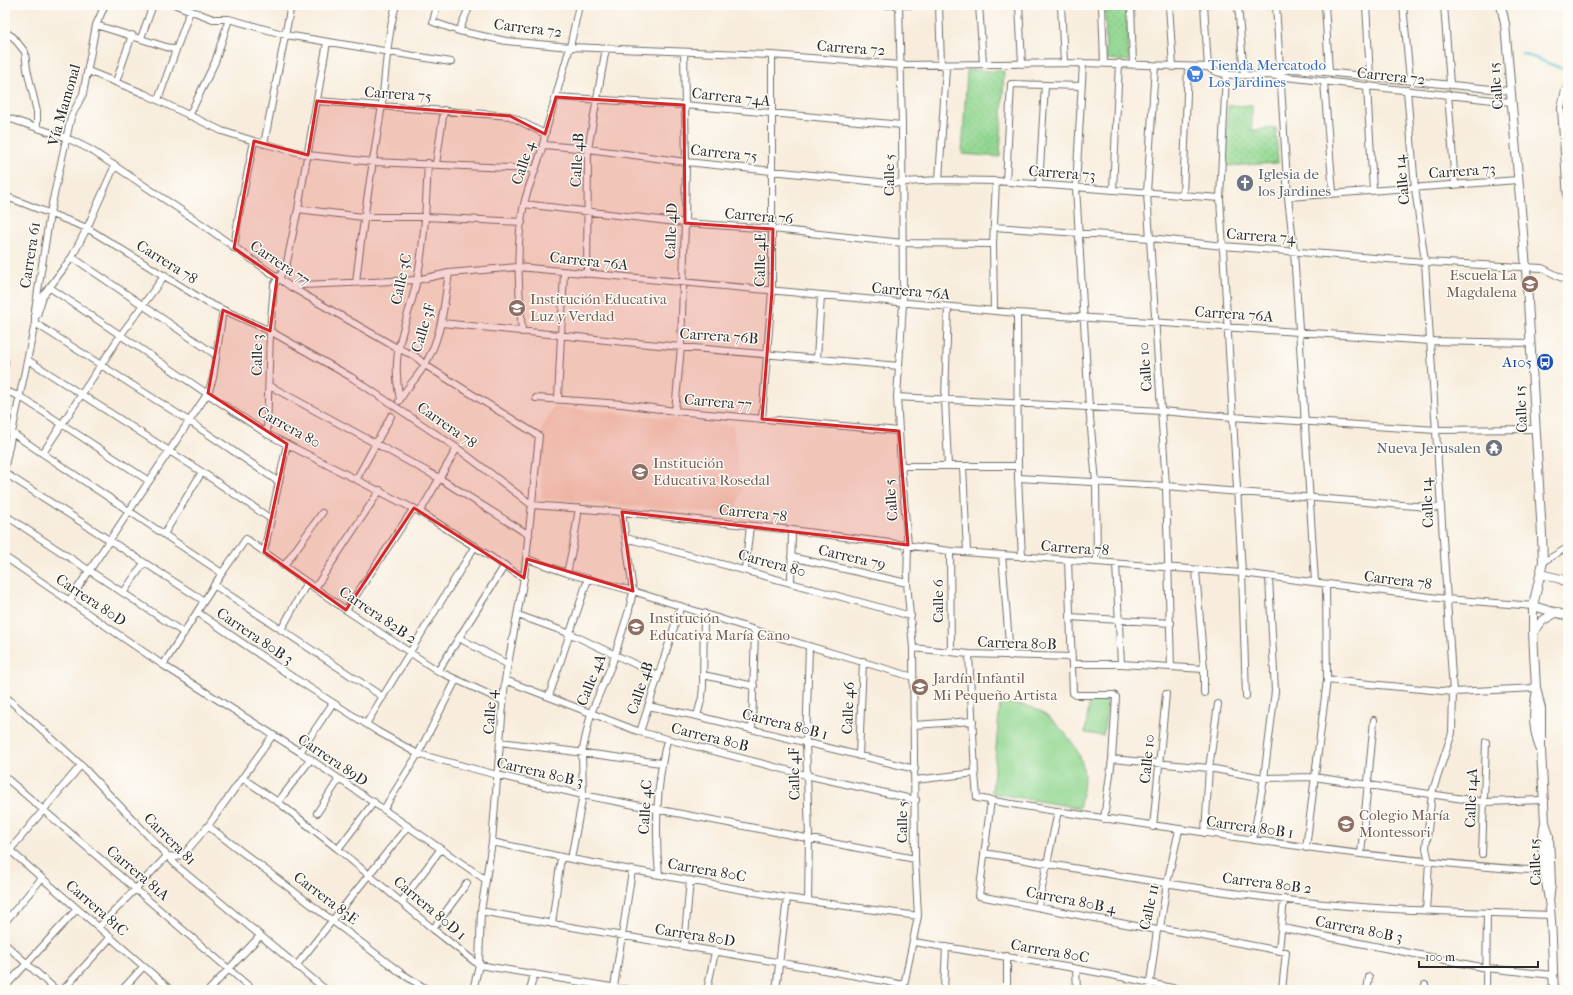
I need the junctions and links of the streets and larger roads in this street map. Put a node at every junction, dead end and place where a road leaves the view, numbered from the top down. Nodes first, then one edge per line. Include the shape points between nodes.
1 (105, 5) edge
2 (154, 5) edge
3 (176, 5) edge
4 (291, 5) edge
5 (396, 5) edge
6 (437, 5) edge
7 (470, 5) edge
8 (579, 5) edge
9 (867, 5) edge
10 (899, 5) edge
11 (979, 5) edge
12 (998, 5) edge
13 (1019, 5) edge
14 (1061, 5) edge
15 (1102, 5) edge
16 (1131, 5) edge
17 (1169, 5) edge
18 (1204, 5) edge
19 (1238, 5) edge
20 (1276, 5) edge
21 (1325, 5) edge
22 (1366, 5) edge
23 (1404, 5) edge
24 (1444, 5) edge
25 (1501, 5) edge
26 (939, 6) edge
27 (190, 11) junction
28 (229, 19) junction
29 (96, 25) junction
30 (459, 31) junction
31 (5, 32) edge
32 (286, 34) junction
33 (132, 35) junction
34 (141, 38) junction
35 (327, 42) junction
36 (570, 46) junction
37 (606, 48) junction
38 (176, 50) junction
39 (386, 52) junction
40 (684, 52) junction
41 (772, 55) junction
42 (451, 62) dead end
43 (983, 63) junction
44 (1083, 63) junction
45 (1104, 63) junction
46 (941, 64) junction
47 (1022, 64) junction
48 (1064, 64) junction
49 (1119, 64) junction
50 (900, 65) junction
51 (1133, 65) junction
52 (1155, 66) junction
53 (1173, 67) junction
54 (1188, 67) junction
55 (1208, 67) junction
56 (1280, 71) junction
57 (88, 72) junction
58 (1329, 72) junction
59 (1226, 73) junction
60 (1244, 75) junction
61 (1268, 75) junction
62 (1370, 76) junction
63 (1280, 78) junction
64 (1410, 80) junction
65 (116, 82) junction
66 (1324, 82) junction
67 (1450, 84) junction
68 (1045, 85) junction
69 (1081, 86) junction
70 (1367, 87) junction
71 (1568, 88) edge
72 (1407, 90) junction
73 (1510, 91) junction
74 (1448, 94) junction
75 (556, 97) junction
76 (158, 100) junction
77 (317, 101) junction
78 (596, 101) junction
79 (1512, 102) junction
80 (684, 105) junction
81 (381, 107) junction
82 (444, 110) junction
83 (773, 114) junction
84 (189, 116) junction
85 (5, 117) edge
86 (1565, 121) edge
87 (902, 125) junction
88 (37, 126) junction
89 (546, 134) junction
90 (67, 138) junction
91 (254, 141) junction
92 (264, 144) junction
93 (544, 146) junction
94 (588, 149) junction
95 (308, 155) junction
96 (1566, 160) edge
97 (373, 162) junction
98 (686, 162) junction
99 (428, 163) junction
100 (436, 164) junction
101 (115, 165) junction
102 (534, 169) junction
103 (771, 171) junction
104 (939, 180) junction
105 (996, 180) junction
106 (1518, 180) junction
107 (902, 182) junction
108 (1006, 182) junction
109 (1039, 185) junction
110 (1454, 185) junction
111 (1076, 187) junction
112 (1415, 188) junction
113 (1113, 190) junction
114 (1373, 190) junction
115 (1147, 193) junction
116 (1333, 193) junction
117 (1183, 196) junction
118 (7, 197) edge
119 (1288, 197) junction
120 (1220, 198) junction
121 (524, 204) junction
122 (5, 209) edge
123 (298, 209) junction
124 (588, 211) junction
125 (50, 213) junction
126 (1568, 213) edge
127 (363, 217) junction
128 (426, 217) junction
129 (522, 222) junction
130 (685, 223) junction
131 (994, 227) junction
132 (87, 228) junction
133 (773, 229) junction
134 (1079, 232) junction
135 (1150, 238) junction
136 (902, 243) junction
137 (993, 244) junction
138 (1223, 246) junction
139 (234, 248) junction
140 (1294, 251) junction
141 (72, 257) junction
142 (1425, 262) junction
143 (518, 267) junction
144 (1526, 268) junction
145 (564, 272) junction
146 (449, 273) junction
147 (586, 274) junction
148 (165, 275) junction
149 (277, 278) junction
150 (417, 280) junction
151 (682, 281) junction
152 (1568, 281) edge
153 (356, 283) junction
154 (49, 287) junction
155 (291, 287) junction
156 (772, 291) junction
157 (821, 296) junction
158 (903, 304) junction
159 (142, 305) junction
160 (948, 307) junction
161 (224, 310) junction
162 (994, 311) junction
163 (1017, 313) junction
164 (1085, 316) junction
165 (35, 322) junction
166 (442, 322) junction
167 (1155, 322) junction
168 (1228, 328) junction
169 (270, 331) junction
170 (522, 332) junction
171 (1300, 332) junction
172 (561, 335) junction
173 (120, 336) junction
174 (1430, 341) junction
175 (1531, 344) junction
176 (681, 346) junction
177 (397, 348) junction
178 (768, 353) junction
179 (216, 355) junction
180 (817, 358) junction
181 (28, 360) junction
182 (101, 364) junction
183 (425, 365) junction
184 (899, 366) junction
185 (270, 386) junction
186 (5, 391) edge
187 (208, 393) junction
188 (81, 394) junction
189 (19, 396) junction
190 (897, 397) junction
191 (400, 398) junction
192 (536, 398) dead end
193 (558, 399) junction
194 (946, 399) junction
195 (1018, 403) junction
196 (396, 406) junction
197 (1089, 407) junction
198 (675, 411) junction
199 (1161, 411) junction
200 (391, 416) dead end
201 (1232, 417) junction
202 (762, 419) junction
203 (189, 421) junction
204 (1303, 422) junction
205 (62, 424) junction
206 (1536, 429) junction
207 (1436, 430) junction
208 (899, 431) junction
209 (12, 433) junction
210 (267, 434) junction
211 (539, 436) joint
212 (287, 444) junction
213 (375, 444) junction
214 (457, 448) junction
215 (169, 450) junction
216 (6, 452) edge
217 (43, 453) junction
218 (5, 466) edge
219 (901, 466) junction
220 (948, 466) junction
221 (963, 466) junction
222 (1018, 466) junction
223 (202, 472) junction
224 (5, 473) edge
225 (356, 478) junction
226 (439, 478) junction
227 (1018, 478) junction
228 (149, 481) junction
229 (279, 482) junction
230 (1096, 482) junction
231 (1166, 486) junction
232 (380, 490) junction
233 (1237, 492) junction
234 (1310, 498) junction
235 (532, 504) junction
236 (579, 508) junction
237 (1440, 508) junction
238 (417, 510) junction
239 (129, 511) junction
240 (622, 512) junction
241 (322, 513) dead end
242 (5, 515) edge
243 (271, 519) junction
244 (750, 526) junction
245 (792, 530) junction
246 (164, 534) junction
247 (529, 535) junction
248 (626, 538) junction
249 (109, 540) junction
250 (908, 545) junction
251 (475, 546) junction
252 (1568, 547) edge
253 (950, 551) junction
254 (264, 552) junction
255 (968, 552) junction
256 (1002, 555) junction
257 (5, 557) edge
258 (791, 557) junction
259 (1022, 557) junction
260 (527, 559) junction
261 (1068, 560) junction
262 (144, 562) junction
263 (1097, 562) junction
264 (1543, 562) junction
265 (1116, 564) junction
266 (505, 565) junction
267 (284, 566) junction
268 (745, 569) junction
269 (1169, 569) junction
270 (89, 570) junction
271 (1196, 571) junction
272 (222, 573) junction
273 (567, 573) junction
274 (1242, 573) junction
275 (1540, 574) junction
276 (524, 578) junction
277 (1269, 578) junction
278 (588, 579) junction
279 (791, 582) junction
280 (1315, 582) junction
281 (307, 583) junction
282 (908, 583) junction
283 (1326, 584) junction
284 (1568, 584) edge
285 (214, 585) junction
286 (315, 588) junction
287 (633, 591) junction
288 (123, 593) junction
289 (1446, 599) junction
290 (69, 601) junction
291 (204, 601) junction
292 (681, 606) junction
293 (1533, 606) junction
294 (346, 610) junction
295 (197, 612) junction
296 (1557, 612) junction
297 (704, 614) junction
298 (518, 615) junction
299 (911, 616) junction
300 (1568, 616) edge
301 (1070, 617) junction
302 (1118, 619) junction
303 (1171, 623) junction
304 (281, 630) junction
305 (756, 630) junction
306 (184, 633) junction
307 (1533, 633) junction
308 (571, 634) junction
309 (459, 638) junction
310 (809, 646) junction
311 (913, 648) junction
312 (410, 652) junction
313 (951, 652) junction
314 (616, 654) junction
315 (970, 654) junction
316 (1010, 656) junction
317 (862, 661) junction
318 (1072, 661) junction
319 (507, 664) junction
320 (1121, 664) junction
321 (163, 665) junction
322 (1171, 667) junction
323 (1204, 669) junction
324 (438, 671) junction
325 (658, 675) junction
326 (702, 675) junction
327 (913, 677) junction
328 (456, 680) junction
329 (505, 680) junction
330 (1327, 680) junction
331 (754, 686) junction
332 (1536, 690) junction
333 (1453, 692) junction
334 (1204, 693) dead end
335 (1166, 694) dead end
336 (5, 696) edge
337 (549, 696) junction
338 (1246, 696) dead end
339 (383, 697) junction
340 (503, 701) junction
341 (333, 703) junction
342 (1218, 704) dead end
343 (648, 706) junction
344 (591, 713) junction
345 (697, 716) junction
346 (1374, 720) dead end
347 (973, 721) junction
348 (366, 724) junction
349 (914, 725) junction
350 (752, 730) junction
351 (640, 732) junction
352 (273, 736) junction
353 (667, 740) junction
354 (500, 742) junction
355 (1486, 742) dead end
356 (806, 743) junction
357 (300, 752) junction
358 (582, 753) junction
359 (418, 754) junction
360 (859, 756) junction
361 (311, 759) junction
362 (1112, 759) junction
363 (661, 763) junction
364 (1160, 763) junction
365 (81, 765) junction
366 (1209, 768) junction
367 (915, 769) junction
368 (975, 774) junction
369 (497, 775) junction
370 (806, 775) junction
371 (5, 777) edge
372 (1314, 777) junction
373 (242, 778) junction
374 (1264, 778) junction
375 (339, 779) junction
376 (915, 780) junction
377 (1368, 784) junction
378 (1432, 793) junction
379 (584, 795) junction
380 (916, 800) junction
381 (991, 800) junction
382 (1543, 800) junction
383 (278, 802) junction
384 (374, 802) junction
385 (1484, 802) junction
386 (384, 808) junction
387 (43, 809) junction
388 (656, 810) junction
389 (1058, 811) junction
390 (317, 813) dead end
391 (1104, 819) junction
392 (1545, 822) junction
393 (208, 826) junction
394 (408, 826) junction
395 (1154, 826) junction
396 (1179, 830) junction
397 (1205, 833) junction
398 (808, 837) junction
399 (1253, 840) junction
400 (492, 842) junction
401 (7, 848) edge
402 (1306, 848) junction
403 (338, 849) junction
404 (440, 850) junction
405 (984, 853) junction
406 (1361, 854) junction
407 (1482, 854) dead end
408 (5, 856) edge
409 (167, 856) junction
410 (561, 857) junction
411 (571, 859) junction
412 (915, 859) junction
413 (1429, 862) junction
414 (1046, 863) junction
415 (632, 871) junction
416 (1544, 871) junction
417 (370, 875) junction
418 (659, 875) junction
419 (42, 878) junction
420 (486, 880) junction
421 (690, 880) junction
422 (467, 883) dead end
423 (1167, 883) junction
424 (135, 889) junction
425 (787, 898) junction
426 (1284, 899) junction
427 (402, 901) junction
428 (808, 901) junction
429 (1549, 901) junction
430 (1038, 907) junction
431 (77, 909) junction
432 (481, 911) junction
433 (1426, 911) junction
434 (1486, 914) junction
435 (918, 916) junction
436 (1550, 916) junction
437 (333, 920) junction
438 (5, 922) edge
439 (552, 924) junction
440 (99, 928) junction
441 (1283, 928) junction
442 (433, 929) junction
443 (1159, 929) junction
444 (260, 936) junction
445 (111, 937) junction
446 (622, 937) junction
447 (914, 942) junction
448 (5, 944) edge
449 (684, 946) junction
450 (946, 947) junction
451 (1283, 951) junction
452 (715, 952) junction
453 (1007, 956) junction
454 (779, 961) junction
455 (26, 964) junction
456 (479, 965) junction
457 (296, 966) junction
458 (143, 967) junction
459 (1486, 968) junction
460 (231, 969) junction
461 (1076, 969) junction
462 (534, 974) junction
463 (1553, 975) junction
464 (1369, 977) dead end
465 (1149, 982) junction
466 (5, 987) edge
467 (614, 987) junction
468 (904, 987) edge
469 (56, 990) edge
470 (63, 990) edge
471 (122, 990) edge
472 (171, 990) edge
473 (209, 990) edge
474 (253, 990) edge
475 (326, 990) edge
476 (428, 990) edge
477 (473, 990) edge
478 (530, 990) edge
479 (629, 990) edge
480 (707, 990) edge
481 (776, 990) edge
482 (944, 990) edge
483 (1007, 990) edge
484 (1077, 990) edge
485 (1149, 990) edge
486 (1181, 990) edge
487 (1282, 990) edge
488 (1367, 990) edge
489 (1486, 990) edge
490 (1554, 990) edge

1 - 29 street, Vía Mamonal
2 - 34 street
3 - 27 street
4 - 32 street
5 - 39 street
6 - 30 street, Carrera 72 via 433,22
7 - 30 street
8 - 36 street, Calle 4
9 - 10 street
10 - 26 street
10 - 50 street, Calle 5
11 - 12 street
11 - 26 street
11 - 43 street
13 - 47 street
14 - 48 street
15 - 45 street
16 - 51 street
17 - 53 street
18 - 55 street
19 - 60 street
20 - 56 street
21 - 58 street
22 - 62 street
23 - 64 street
24 - 67 street
25 - 73 street, Calle 15 via 1505,24
26 - 46 street
27 - 28 street via 213,19
27 - 38 street
28 - 32 street
28 - 84 street via 215,62
29 - 33 street
29 - 57 street, Vía Mamonal
30 - 36 street, Carrera 72 via 506,41
31 - 88 street via 13,37 25,52 37,112
32 - 35 street
32 - 92 street
33 - 34 street
33 - 65 street
34 - 38 street
35 - 39 street
35 - 77 street, Calle 3
36 - 37 street, Carrera 72
36 - 75 street, Calle 4
37 - 40 street, Carrera 72
37 - 78 street, Calle 4B
38 - 76 street
39 - 42 street
39 - 81 street
40 - 41 street, Carrera 72
40 - 80 street, Calle 4D
41 - 50 street, Carrera 72
41 - 83 street, Calle 4E
43 - 46 street, Carrera 72
43 - 47 street, Carrera 72
44 - 45 street, Carrera 72
44 - 48 street, Carrera 72
44 - 69 street
45 - 49 street, Carrera 72
46 - 50 street, Carrera 72
46 - 104 street via 946,68
47 - 48 street, Carrera 72
49 - 51 street, Carrera 72
49 - 113 street
50 - 87 street, Calle 5
51 - 52 street, Carrera 72
52 - 53 street, Carrera 72
52 - 115 street, Calle 10
53 - 54 street, Carrera 72
54 - 55 street, Carrera 72
54 - 117 street
55 - 59 street, Carrera 72 via 1213,72
56 - 58 street, Carrera 72 via 1295,69
56 - 61 street, Carrera 72
56 - 63 street
57 - 65 street
57 - 90 street, Vía Mamonal via 83,94 71,117
58 - 62 street, Carrera 72
59 - 60 street, Carrera 72
59 - 120 street
60 - 61 street, Carrera 72
61 - 63 street, Carrera 72
62 - 64 street, Carrera 72
63 - 66 street, Carrera 72
63 - 119 street
64 - 67 street, Carrera 72
65 - 76 street
66 - 70 street, Carrera 72
66 - 116 street
67 - 73 street, Carrera 72
68 - 69 street
68 - 108 street via 1011,84
68 - 109 street
69 - 111 street
70 - 72 street, Carrera 72
70 - 114 street
71 - 86 street via 1565,90 1562,108
72 - 74 street, Carrera 72
72 - 112 street, Calle 14
73 - 79 street, Calle 15
74 - 79 street, Carrera 72
74 - 110 street
75 - 78 street, Carrera 74A
75 - 89 street, Calle 4
76 - 84 street
77 - 81 street, Carrera 75
77 - 95 street, Calle 3
78 - 80 street, Carrera 74A
78 - 94 street, Calle 4B
79 - 106 street, Calle 15
80 - 83 street, Carrera 74A
80 - 98 street, Calle 4D
81 - 82 street, Carrera 75
81 - 97 street
82 - 89 street, Carrera 75 via 510,116
82 - 100 street
83 - 87 street, Carrera 74A
83 - 103 street, Calle 4E
84 - 91 street via 222,131
85 - 88 street, Carrera 77
86 - 96 street
87 - 107 street, Calle 5
88 - 90 street, Carrera 77
89 - 93 street, Calle 4
90 - 101 street, Carrera 77
90 - 125 street, Vía Mamonal
91 - 92 street
91 - 139 street
92 - 95 street
93 - 94 street, Carrera 75
93 - 102 street, Calle 4
94 - 98 street, Carrera 75
94 - 124 street, Calle 4B
95 - 97 street
95 - 123 street, Calle 3
96 - 126 street
97 - 99 street
97 - 127 street
98 - 103 street, Carrera 75
98 - 130 street, Calle 4D
99 - 100 street
99 - 128 street, Calle 3C
100 - 102 street
101 - 132 street
101 - 139 street, Carrera 77
102 - 121 street, Calle 4
103 - 107 street, Carrera 75 via 888,183
103 - 133 street, Calle 4E
104 - 105 street, Carrera 73
104 - 107 street, Carrera 73
105 - 108 street, Carrera 73
105 - 131 street
106 - 110 street, Carrera 73
106 - 144 street, Calle 15
107 - 136 street, Calle 5
108 - 109 street, Carrera 73
109 - 111 street, Carrera 73
110 - 112 street, Carrera 73
111 - 113 street, Carrera 73
111 - 134 street
112 - 114 street, Carrera 73
112 - 142 street, Calle 14
113 - 115 street, Carrera 73
114 - 116 street, Carrera 73
115 - 117 street, Carrera 73
115 - 135 street, Calle 10
116 - 119 street, Carrera 73
117 - 120 street, Carrera 73
118 - 122 street
118 - 125 street
119 - 140 street
120 - 138 street
121 - 124 street, Carrera 76
121 - 129 street, Calle 4
123 - 127 street
123 - 149 street, Calle 3 via 286,267
124 - 130 street, Carrera 76
124 - 147 street, Calle 4B
125 - 132 street, Carrera 78
125 - 165 street, Carrera 61
127 - 128 street
127 - 153 street
128 - 129 street
128 - 150 street, Calle 3C
129 - 143 street, Calle 4
130 - 133 street, Carrera 76
130 - 151 street, Calle 4D
131 - 134 street, Carrera 74
131 - 137 street
132 - 141 street
132 - 148 street, Carrera 78
133 - 136 street, Carrera 76
133 - 156 street, Calle 4E
134 - 135 street, Carrera 74
134 - 164 street
135 - 138 street, Carrera 74
135 - 167 street, Calle 10
136 - 137 street, Carrera 76
136 - 158 street, Calle 5
137 - 162 street
138 - 140 street, Carrera 74
138 - 168 street
139 - 149 street, Carrera 77
140 - 142 street, Carrera 74
140 - 171 street
141 - 154 street
141 - 159 street
142 - 144 street, Carrera 74
142 - 174 street, Calle 14
143 - 145 street, Carrera 76A
143 - 146 street, Carrera 76A
143 - 170 street, Calle 4
144 - 152 street, Carrera 74 via 1542,268
144 - 175 street, Calle 15
145 - 147 street, Carrera 76A
145 - 172 street
146 - 150 street, Carrera 76A
146 - 166 street, Calle 3F
147 - 151 street, Carrera 76A
148 - 159 street
148 - 161 street, Carrera 78 via 208,303
149 - 155 street, Carrera 77
149 - 169 street, Calle 3 via 274,285
150 - 153 street, Carrera 76A
150 - 177 street, Calle 3C
151 - 156 street, Carrera 76A
151 - 176 street, Calle 4D
153 - 155 street, Carrera 76A
154 - 165 street via 43,296
154 - 173 street, Carrera 80
155 - 177 street, Carrera 77
156 - 157 street, Carrera 76A
156 - 178 street, Calle 4E
157 - 158 street, Carrera 76A
157 - 180 street
158 - 160 street, Carrera 76A
158 - 184 street, Calle 5
159 - 173 street
159 - 179 street
160 - 162 street, Carrera 76A
160 - 194 street
161 - 169 street, Carrera 78
161 - 179 street
162 - 163 street, Carrera 76A
163 - 164 street, Carrera 76A
163 - 195 street
164 - 167 street, Carrera 76A
164 - 197 street
165 - 181 street, Carrera 61
165 - 182 street
166 - 170 street, Carrera 76B
166 - 183 street, Calle 3F
167 - 168 street, Carrera 76A
167 - 199 street, Calle 10
168 - 171 street, Carrera 76A
168 - 201 street
169 - 185 street, Calle 3
169 - 196 street, Carrera 78
170 - 172 street, Carrera 76B
171 - 174 street, Carrera 76A
171 - 204 street
172 - 176 street, Carrera 76B
172 - 193 street
173 - 182 street
173 - 187 street, Carrera 80
174 - 175 street, Carrera 76A
174 - 207 street, Calle 14
175 - 206 street, Calle 15
176 - 178 street, Carrera 76B
176 - 198 street, Calle 4D
177 - 183 street, Carrera 77 via 416,356
177 - 191 street, Calle 3C via 397,385
178 - 180 street, Carrera 76B
178 - 202 street, Calle 4E
179 - 187 street
180 - 184 street, Carrera 76B
181 - 188 street
181 - 189 street, Carrera 61
182 - 188 street
182 - 203 street
183 - 191 street, Calle 3F
183 - 211 street, Carrera 77
184 - 190 street, Calle 5
185 - 210 street, Calle 3
185 - 213 street
186 - 189 street
187 - 203 street
187 - 210 street, Carrera 80
188 - 205 street
188 - 215 street
189 - 205 street
189 - 209 street, Carrera 61
190 - 194 street
190 - 208 street, Calle 5
191 - 196 street, Calle 3F
192 - 193 street, Carrera 77
193 - 198 street, Carrera 77
194 - 195 street
194 - 220 street
195 - 197 street
195 - 222 street
196 - 214 street, Carrera 78
197 - 199 street
197 - 230 street
198 - 202 street, Carrera 77
199 - 201 street
199 - 231 street, Calle 10
200 - 213 street
201 - 204 street
201 - 233 street
202 - 208 street, Carrera 77
203 - 215 street
203 - 229 street
204 - 207 street
204 - 234 street
205 - 217 street
205 - 228 street
206 - 207 street
206 - 264 street, Calle 15
207 - 237 street, Calle 14
208 - 219 street, Calle 5
209 - 216 street, Carrera 61
209 - 217 street
210 - 212 street, Carrera 80
211 - 235 street, Calle 4
212 - 225 street, Carrera 80
212 - 229 street
213 - 225 street
213 - 226 street
214 - 226 street
214 - 235 street, Carrera 78
215 - 223 street
215 - 228 street
216 - 218 street, Carrera 61
217 - 239 street
219 - 220 street
219 - 250 street, Calle 5
220 - 221 street
221 - 222 street
221 - 255 street
222 - 227 street
223 - 243 street
223 - 246 street
224 - 249 street
225 - 232 street, Carrera 80
226 - 238 street
226 - 247 street
227 - 230 street
227 - 259 street
228 - 239 street
229 - 243 street
230 - 231 street
230 - 263 street
231 - 233 street
231 - 269 street, Calle 10
232 - 238 street, Carrera 80
232 - 286 street
233 - 234 street
233 - 274 street
234 - 237 street
234 - 280 street
235 - 236 street, Carrera 78
235 - 247 street, Calle 4
236 - 240 street, Carrera 78
236 - 273 street
237 - 289 street, Calle 14
238 - 251 street, Carrera 80
238 - 294 street
239 - 246 street
239 - 249 street
240 - 244 street, Carrera 78
240 - 248 street, Calle 4A
241 - 267 street
242 - 270 street
243 - 254 street
244 - 245 street, Carrera 78
244 - 268 street
245 - 250 street, Carrera 78
245 - 258 street
246 - 272 street
247 - 260 street, Calle 4
248 - 268 street, Carrera 80
248 - 287 street, Calle 4A
249 - 262 street
249 - 270 street
250 - 253 street, Carrera 78
250 - 282 street, Calle 5
251 - 266 street, Carrera 80
251 - 312 street
252 - 264 street
253 - 255 street, Carrera 78
253 - 313 street, Calle 6
254 - 267 street, Carrera 82B 2
254 - 272 street, Carrera 82B 2 via 246,539
255 - 256 street, Carrera 78
256 - 259 street, Carrera 78
256 - 316 street
257 - 290 street, Carrera 80D
258 - 279 street
258 - 282 street, Carrera 79
259 - 261 street, Carrera 78
260 - 273 street
260 - 276 street, Calle 4
261 - 263 street, Carrera 78
261 - 301 street
262 - 288 street
262 - 291 street
263 - 265 street, Carrera 78
264 - 275 street, Calle 15
265 - 269 street, Carrera 78
265 - 302 street
266 - 276 street, Carrera 80
266 - 309 street
267 - 281 street, Carrera 82B 2
268 - 279 street, Carrera 80
269 - 271 street, Carrera 78
269 - 303 street, Calle 10
270 - 288 street
270 - 290 street
271 - 274 street, Carrera 78
271 - 323 street
272 - 285 street
273 - 278 street
274 - 277 street, Carrera 78
274 - 338 street
275 - 284 street via 1561,579
275 - 293 street, Calle 15
276 - 298 street, Calle 4
277 - 280 street, Carrera 78
277 - 374 street via 1275,691
278 - 287 street
278 - 308 street
279 - 299 street, Carrera 80
280 - 283 street, Carrera 78
281 - 286 street, Carrera 82B 2
281 - 304 street
282 - 299 street, Calle 5
283 - 289 street, Carrera 78
283 - 330 street
285 - 291 street
285 - 304 street
286 - 294 street, Carrera 82B 2
287 - 292 street
287 - 314 street, Calle 4A
288 - 306 street
289 - 293 street, Carrera 78
289 - 333 street, Calle 14
290 - 321 street, Carrera 80D
291 - 295 street
292 - 297 street
292 - 325 street, Calle 4B
293 - 296 street
293 - 307 street, Calle 15
294 - 312 street, Carrera 82B 2
295 - 306 street
295 - 341 street, Carrera 80B 3
296 - 300 street
296 - 307 street via 1542,621
297 - 305 street
297 - 326 street
298 - 308 street
298 - 319 street, Calle 4
299 - 311 street, Calle 5
301 - 302 street
301 - 318 street
302 - 303 street
302 - 320 street
303 - 322 street, Calle 10
304 - 339 street
305 - 310 street
305 - 331 street
306 - 321 street
307 - 332 street, Calle 15
308 - 314 street
308 - 337 street
309 - 319 street
309 - 324 street
310 - 317 street
310 - 356 street, Calle 4F
311 - 313 street, Carrera 80B
311 - 327 street, Calle 5
312 - 324 street, Carrera 82B 2
312 - 339 street
313 - 315 street, Carrera 80B
314 - 325 street
314 - 344 street, Calle 4A
315 - 316 street, Carrera 80B
315 - 347 street
316 - 318 street, Carrera 80B
317 - 327 street
317 - 360 street, Calle 46
318 - 320 street, Carrera 80B
318 - 362 street via 1074,694 1116,697
319 - 329 street, Calle 4
320 - 322 street, Carrera 80B
321 - 352 street, Carrera 89D
322 - 323 street, Carrera 80B
323 - 334 street
324 - 328 street, Carrera 82B 2
325 - 343 street, Calle 4B
326 - 331 street
326 - 345 street via 702,697
327 - 349 street, Calle 5
328 - 340 street, Carrera 82B 2
328 - 359 street
329 - 337 street, Carrera 80B
329 - 340 street, Calle 4
330 - 333 street
330 - 372 street
331 - 350 street
332 - 333 street
332 - 382 street, Calle 15 via 1535,734 1541,751
333 - 378 street, Calle 14 via 1452,733
335 - 364 street, Calle 10
336 - 365 street, Carrera 81
337 - 344 street, Carrera 80B
339 - 348 street
340 - 354 street, Calle 4
341 - 348 street, Carrera 80B 3
341 - 357 street
342 - 366 street
343 - 345 street, Carrera 80B 1
343 - 351 street, Calle 4B
344 - 351 street, Carrera 80B
344 - 358 street, Calle 4A
345 - 350 street, Carrera 80B 1
346 - 377 street
347 - 349 street
347 - 368 street
348 - 359 street, Carrera 80B 3
349 - 367 street, Calle 5
350 - 356 street, Carrera 80B 1
351 - 353 street, Carrera 80B
352 - 357 street, Carrera 89D
352 - 373 street
353 - 363 street, Calle 4C
353 - 370 street, Carrera 80B
354 - 358 street
354 - 369 street, Calle 4
355 - 385 street, Calle 14A
356 - 360 street, Carrera 80B 1
356 - 370 street, Calle 4F
357 - 361 street, Carrera 89D
358 - 363 street
358 - 379 street, Calle 4A
359 - 369 street, Carrera 80B 3
359 - 386 street
360 - 367 street, Carrera 80B 1
361 - 375 street, Carrera 89D
361 - 383 street
362 - 364 street
362 - 391 street
363 - 388 street, Calle 4C
364 - 366 street
364 - 395 street, Calle 10
365 - 387 street
365 - 409 street, Carrera 81
366 - 374 street
366 - 397 street
367 - 376 street, Calle 5
368 - 376 street
368 - 381 street, Carrera 80B 1 via 978,798
369 - 379 street, Carrera 80B 3
369 - 400 street, Calle 4
370 - 380 street, Carrera 80B
370 - 398 street, Calle 4F
371 - 387 street, Carrera 81A
372 - 374 street
372 - 377 street
372 - 402 street
373 - 383 street, Carrera 80D 1
373 - 393 street
374 - 399 street
375 - 384 street, Carrera 89D
375 - 390 street
376 - 380 street, Calle 5
377 - 378 street
377 - 406 street
378 - 385 street
378 - 413 street, Calle 14 via 1426,848
379 - 388 street, Carrera 80B 3
379 - 411 street, Calle 4A
380 - 412 street, Calle 5
381 - 389 street, Carrera 80B 1
381 - 405 street
382 - 385 street
382 - 392 street, Calle 15
383 - 403 street, Carrera 80D 1
384 - 386 street, Carrera 89D
384 - 403 street
385 - 407 street, Calle 14A
386 - 394 street, Carrera 89D
387 - 401 street
387 - 424 street, Carrera 81A
388 - 398 street, Carrera 80B 3
388 - 418 street, Calle 4C
389 - 391 street, Carrera 80B 1
389 - 414 street
391 - 395 street, Carrera 80B 1
392 - 416 street, Calle 15 via 1542,836
392 - 429 street, Calle 15 via 1549,836 1551,870
393 - 409 street via 185,853 177,857
393 - 437 street, Carrera 83E
394 - 404 street, Carrera 89D
394 - 417 street
395 - 396 street, Carrera 80B 1
396 - 397 street, Carrera 80B 1
396 - 423 street, Calle 11
397 - 399 street, Carrera 80B 1
398 - 412 street, Carrera 80B 3
398 - 428 street, Calle 4F
399 - 402 street, Carrera 80B 1
400 - 410 street, Carrera 80C
400 - 420 street, Calle 4
401 - 408 street
401 - 419 street, Carrera 81C
402 - 406 street, Carrera 80B 1
403 - 417 street, Carrera 80D 1
404 - 420 street, Carrera 89D
404 - 427 street
405 - 414 street, Carrera 80B 2
405 - 430 street, Carrera 80B 4 via 979,896
406 - 413 street, Carrera 80B 1
409 - 424 street
409 - 444 street, Carrera 81
410 - 411 street, Carrera 80C
410 - 439 street
411 - 415 street, Carrera 80C
412 - 435 street, Calle 5
413 - 416 street, Carrera 80B 1
413 - 433 street, Calle 14
414 - 423 street, Carrera 80B 2
414 - 430 street
415 - 418 street, Carrera 80C
415 - 446 street
416 - 429 street, Calle 15
417 - 427 street, Carrera 80D 1
417 - 437 street
418 - 421 street, Carrera 80C
419 - 431 street, Carrera 81C
419 - 438 street
420 - 432 street, Calle 4
421 - 425 street, Carrera 80C
421 - 449 street
422 - 442 street
423 - 426 street, Carrera 80B 2
423 - 443 street, Calle 11
424 - 440 street
424 - 460 street, Carrera 81A
425 - 428 street, Carrera 80C
425 - 454 street
426 - 433 street, Carrera 80B 2
426 - 441 street
427 - 442 street, Carrera 80D 1
428 - 435 street, Carrera 80C
429 - 436 street, Calle 15
430 - 443 street, Carrera 80B 4
431 - 440 street, Carrera 81C
431 - 455 street
432 - 439 street, Carrera 80D
432 - 456 street, Calle 4
433 - 434 street, Carrera 80B 2
434 - 436 street, Carrera 80B 2
434 - 459 street
435 - 447 street, Calle 5
436 - 463 street, Calle 15
437 - 457 street
437 - 476 street, Carrera 83E via 401,973
439 - 446 street, Carrera 80D
440 - 445 street, Carrera 81C
441 - 451 street
441 - 459 street, Carrera 80B 3
442 - 456 street, Carrera 80D 1
443 - 451 street, Carrera 80B 4
443 - 465 street, Calle 11
444 - 457 street, Carrera 81
444 - 460 street
445 - 458 street, Carrera 81C
445 - 470 street
446 - 449 street, Carrera 80D
446 - 467 street
447 - 450 street, Carrera 80C
447 - 468 street, Calle 5
448 - 455 street
449 - 452 street, Carrera 80D
450 - 453 street, Carrera 80C
450 - 482 street
451 - 487 street
452 - 454 street, Carrera 80D
452 - 480 street
453 - 461 street, Carrera 80C
453 - 483 street
454 - 468 street, Carrera 80D
454 - 481 street
455 - 466 street
455 - 469 street
456 - 462 street, Carrera 80D 1
456 - 477 street, Calle 4
457 - 475 street, Carrera 81
458 - 471 street
458 - 472 street, Carrera 81C
459 - 463 street, Carrera 80B 3
459 - 489 street
460 - 473 street
460 - 474 street, Carrera 81A
461 - 465 street, Carrera 80C
461 - 484 street
462 - 467 street, Carrera 80D 1
462 - 478 street
463 - 490 street, Calle 15
464 - 488 street
465 - 485 street, Calle 11
465 - 486 street, Carrera 80C
467 - 479 street, Carrera 80D 1

